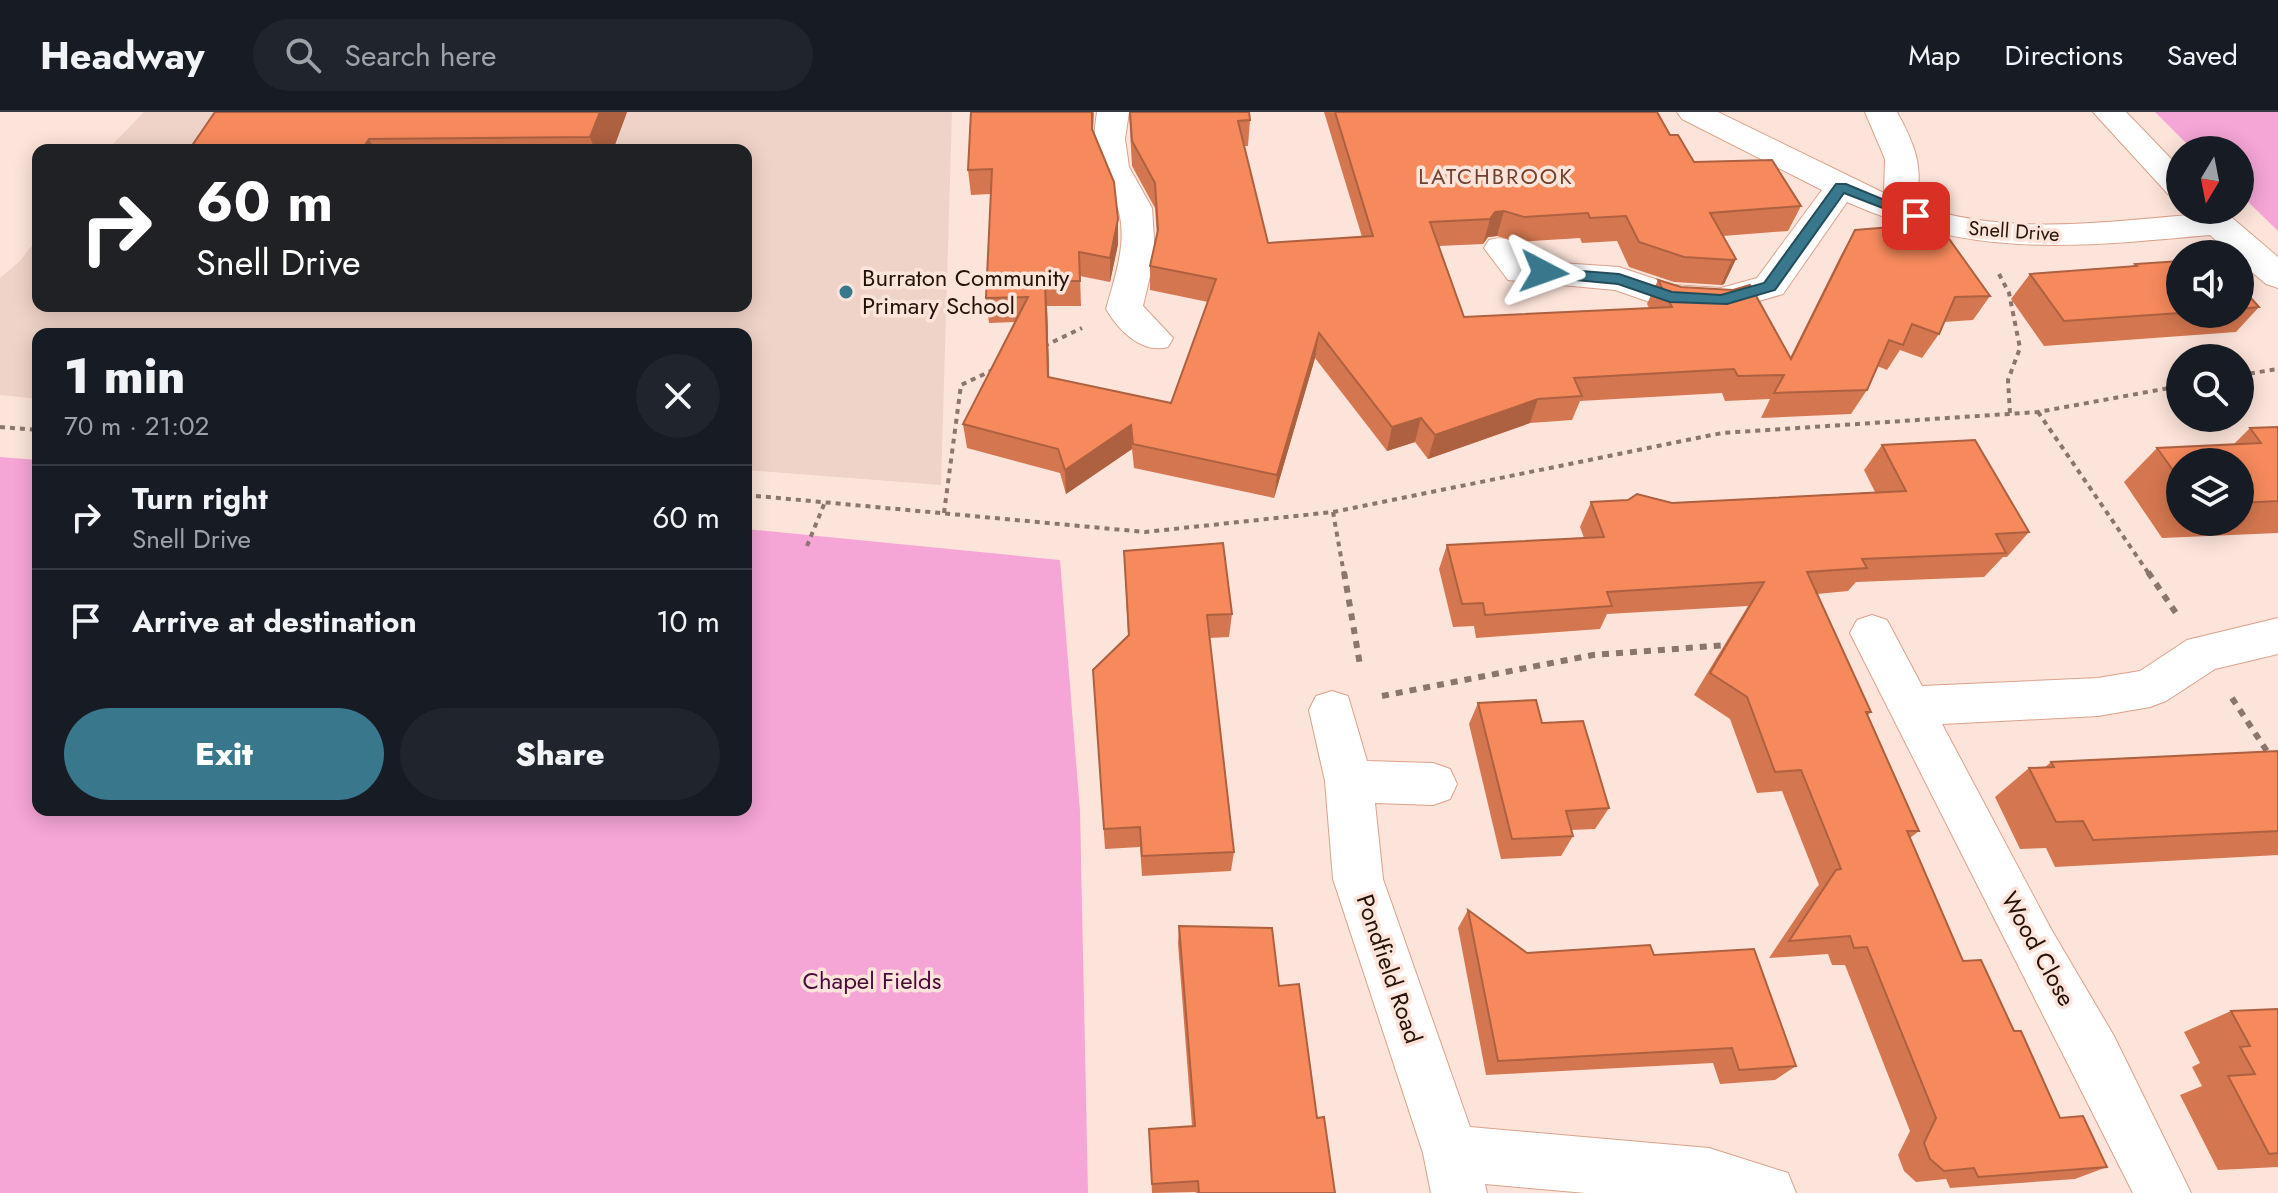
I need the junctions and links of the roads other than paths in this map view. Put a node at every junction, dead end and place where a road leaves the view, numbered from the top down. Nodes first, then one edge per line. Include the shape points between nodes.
1 (1113, 112) edge
2 (1693, 112) edge
3 (1881, 112) edge
4 (2109, 112) edge
5 (2166, 172) edge
6 (1841, 187) junction
7 (1894, 208) junction
8 (2166, 222) edge
9 (2217, 224) edge
10 (1516, 273) dead end
11 (2278, 276) edge
12 (1155, 338) dead end
13 (1872, 633) dead end
14 (2278, 636) edge
15 (1349, 705) road end
16 (1910, 706) junction
17 (1349, 781) junction
18 (1433, 784) dead end
19 (1455, 1173) edge
20 (1768, 1193) edge
21 (2163, 1193) edge

1 - 12 street via 1113,167 1135,208 1138,255 1124,309
2 - 6 street, Snell Drive
3 - 7 street via 1901,148 1903,192
4 - 5 street
6 - 7 street, Snell Drive
6 - 10 street via 1770,286 1721,300 1670,297 1619,279
7 - 8 street, Snell Drive via 1976,230 2061,235
9 - 11 street
13 - 16 street, Wood Close
14 - 16 street via 2203,653 2150,688 2098,697
15 - 17 street, Pondfield Road
16 - 21 street, Wood Close
17 - 18 street
17 - 19 street, Pondfield Road via 1358,879
19 - 20 street, Pondfield Road via 1709,1176

